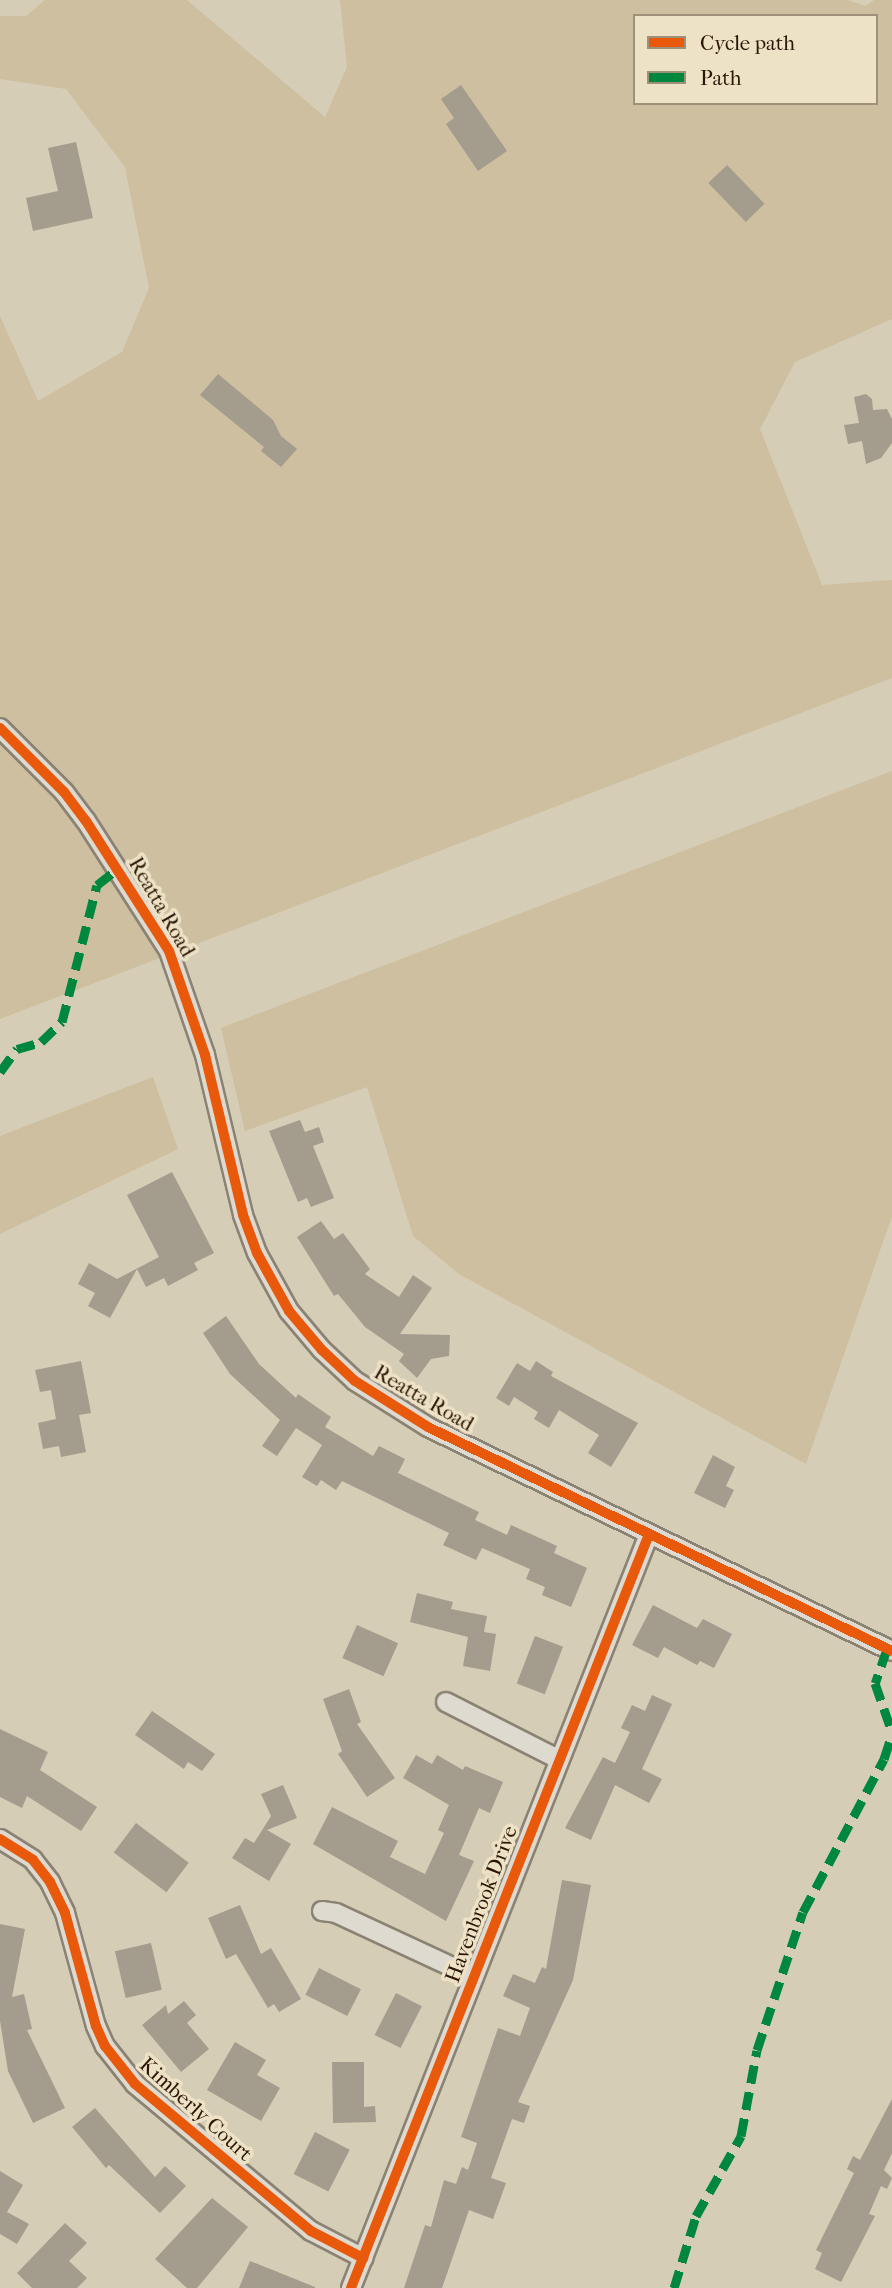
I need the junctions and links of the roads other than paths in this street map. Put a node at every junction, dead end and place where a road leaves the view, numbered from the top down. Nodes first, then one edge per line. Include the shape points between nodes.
1 (0, 728) edge
2 (649, 1534) junction
3 (892, 1651) edge
4 (446, 1702) dead end
5 (558, 1759) junction
6 (0, 1839) edge
7 (322, 1911) dead end
8 (474, 1977) junction
9 (363, 2258) junction
10 (351, 2288) edge

1 - 2 street, Reatta Road via 64,792 119,868 169,951 205,1055 243,1214 262,1264 289,1311 322,1350 392,1407
2 - 3 street, Reatta Road
2 - 5 street, Havenbrook Drive
4 - 5 street
5 - 8 street, Havenbrook Drive
6 - 9 street, Kimberly Court via 33,1860 50,1882 65,1913 96,2026 119,2065 283,2210 311,2231
7 - 8 street via 336,1913
8 - 9 street, Havenbrook Drive
9 - 10 street, Havenbrook Drive

